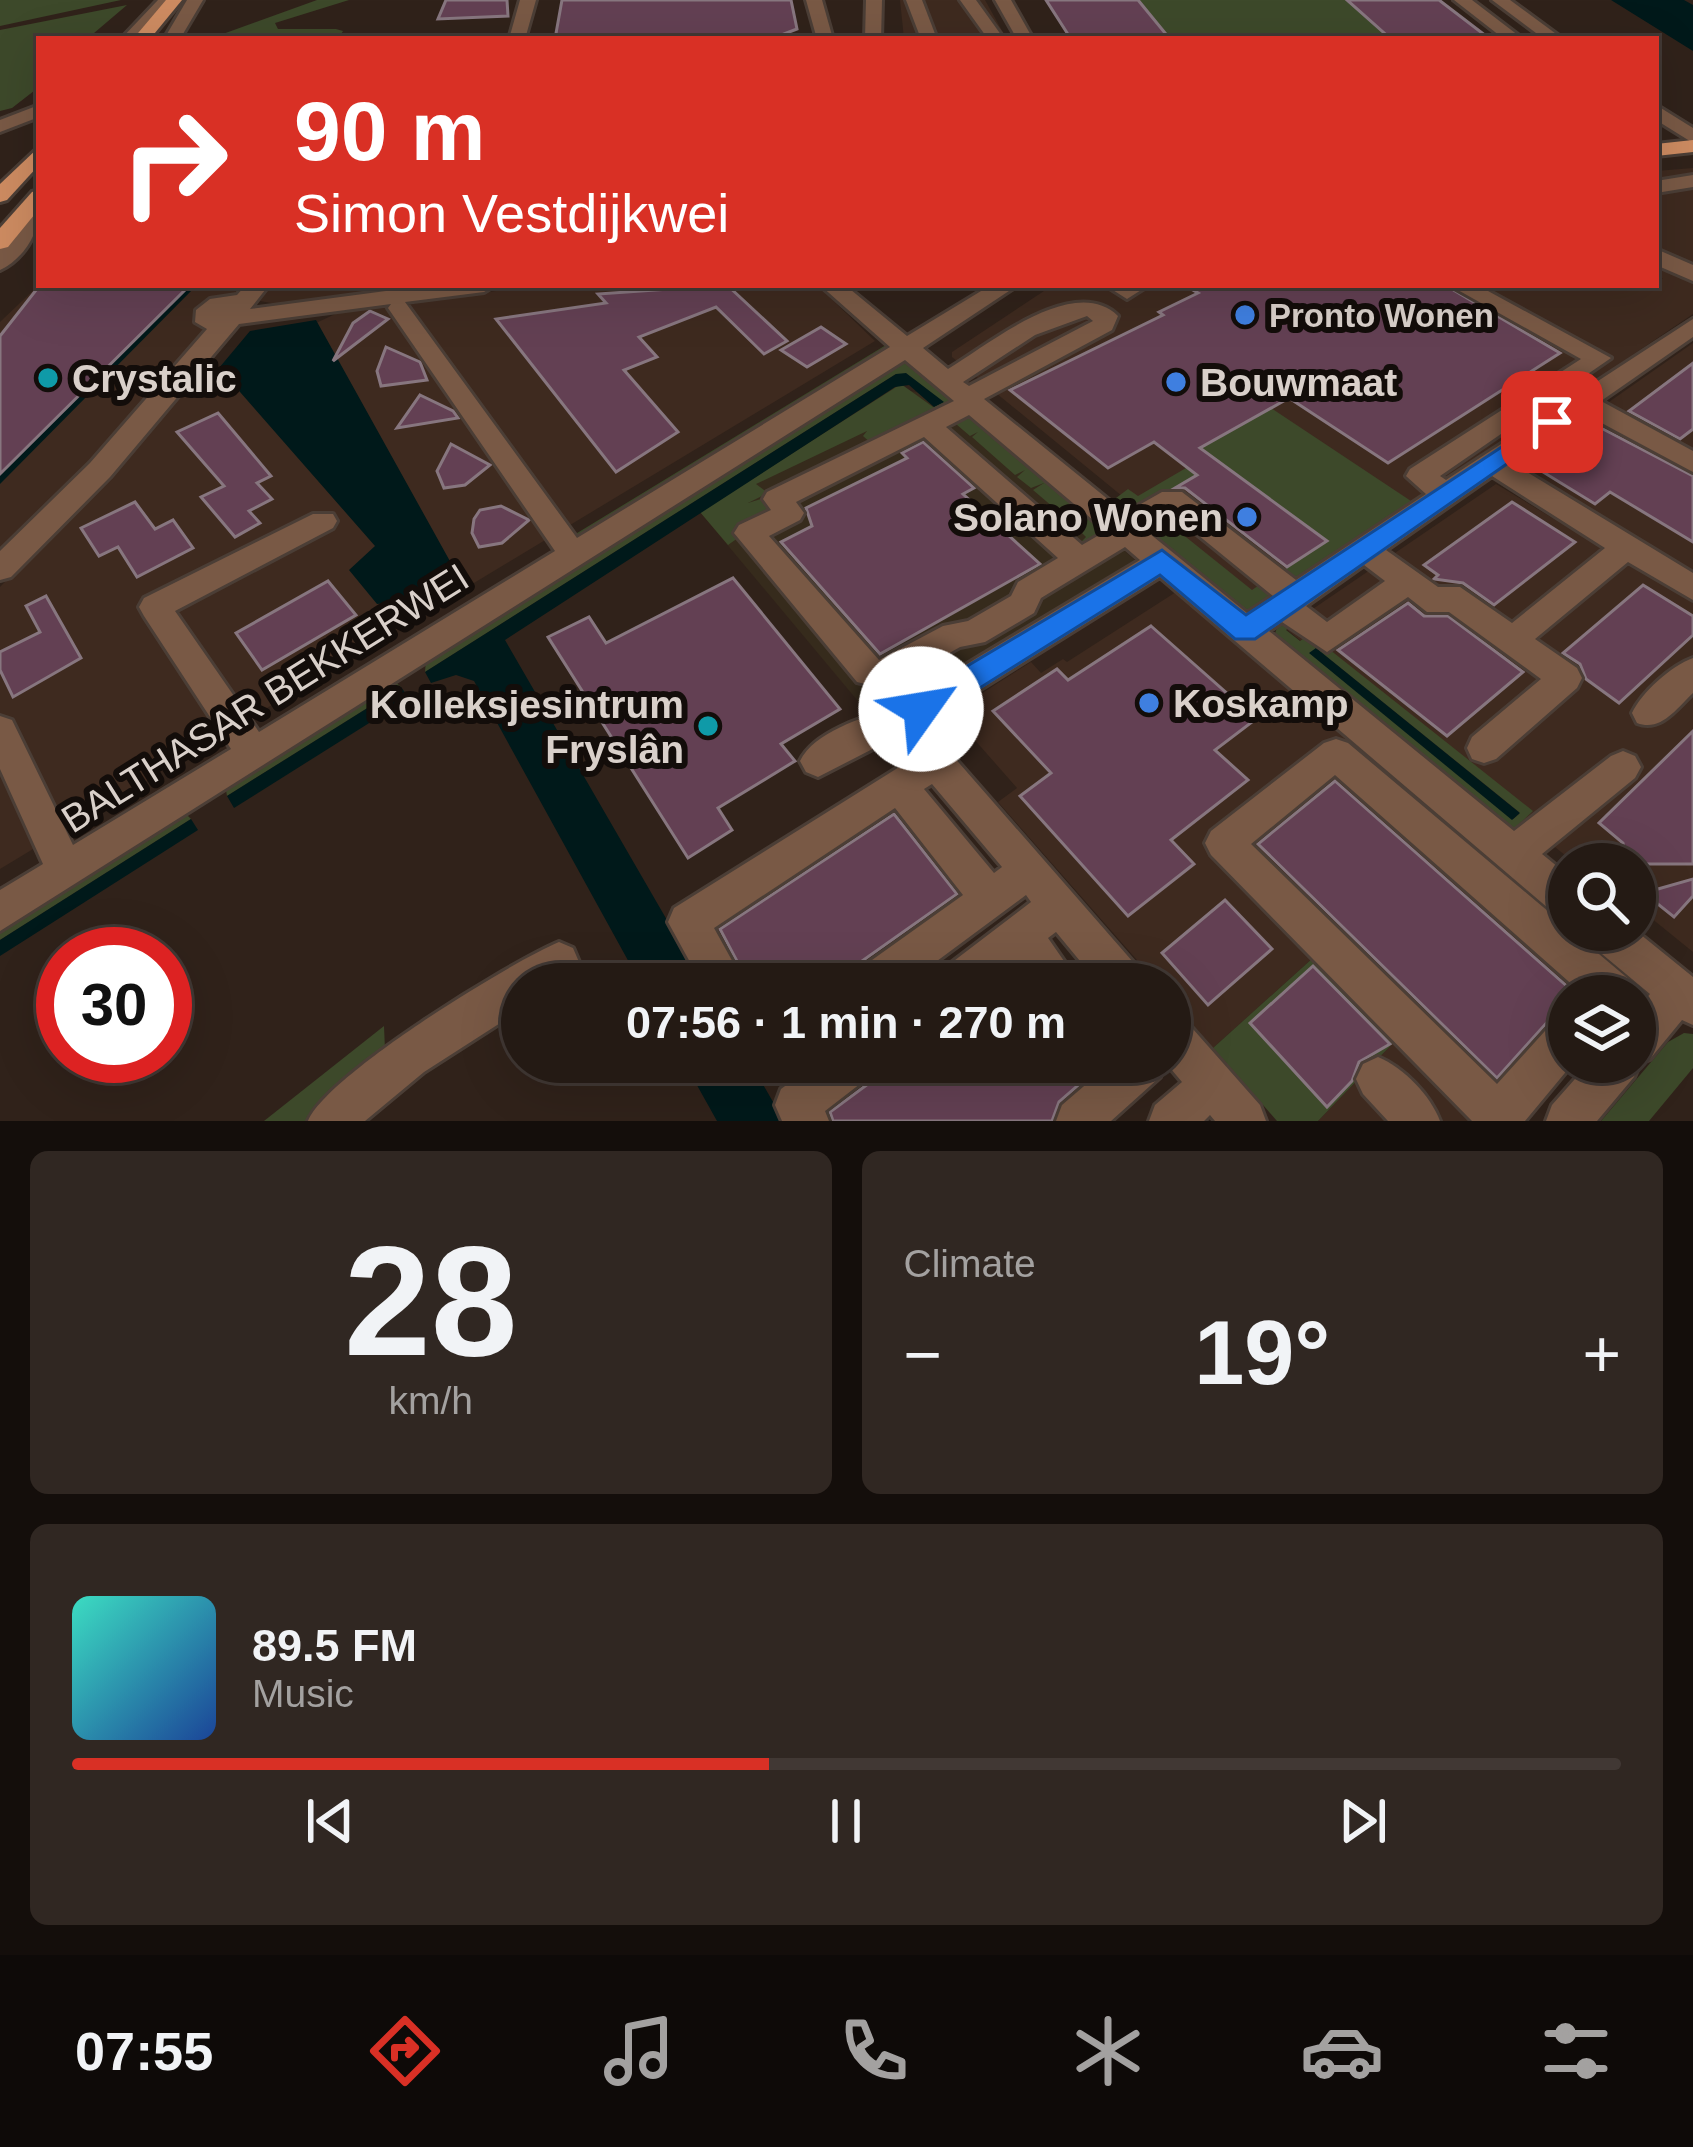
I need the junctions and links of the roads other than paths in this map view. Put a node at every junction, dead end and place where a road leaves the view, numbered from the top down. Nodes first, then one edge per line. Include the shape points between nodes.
1 (174, 0) edge
2 (195, 0) edge
3 (528, 0) edge
4 (814, 0) edge
5 (874, 0) edge
6 (914, 0) edge
7 (1003, 0) edge
8 (1462, 0) edge
9 (1500, 0) edge
10 (967, 4) edge
11 (132, 36) edge
12 (144, 36) edge
13 (158, 36) edge
14 (174, 36) edge
15 (518, 36) edge
16 (824, 36) edge
17 (872, 36) edge
18 (928, 36) edge
19 (993, 36) edge
20 (1023, 36) edge
21 (1511, 36) edge
22 (1551, 36) edge
23 (36, 112) edge
24 (1659, 113) edge
25 (0, 126) edge
26 (1693, 136) edge
27 (1693, 146) edge
28 (1659, 150) edge
29 (36, 156) edge
30 (36, 182) edge
31 (1693, 182) edge
32 (1659, 187) edge
33 (2, 188) edge
34 (36, 194) edge
35 (32, 215) edge
36 (0, 242) edge
37 (1659, 257) edge
38 (0, 263) edge
39 (1693, 274) edge
40 (837, 288) edge
41 (1002, 288) edge
42 (1466, 288) edge
43 (486, 289) edge
44 (241, 307) edge
45 (400, 308) dead end
46 (1693, 326) edge
47 (907, 349) junction
48 (961, 394) junction
49 (1582, 401) junction
50 (927, 425) junction
51 (1491, 463) junction
52 (1693, 463) edge
53 (1446, 494) junction
54 (323, 520) dead end
55 (1125, 530) junction
56 (1627, 547) junction
57 (1364, 550) junction
58 (575, 555) junction
59 (1080, 560) junction
60 (1162, 561) junction
61 (0, 569) edge
62 (1408, 581) junction
63 (1693, 588) edge
64 (1290, 601) junction
65 (1524, 630) dead end
66 (1245, 631) junction
67 (1693, 672) edge
68 (889, 673) junction
69 (1649, 713) dead end
70 (911, 715) junction
71 (0, 731) edge
72 (1484, 748) dead end
73 (1359, 749) junction
74 (255, 754) junction
75 (818, 761) dead end
76 (936, 762) junction
77 (1623, 767) dead end
78 (899, 786) junction
79 (1514, 855) junction
80 (1028, 870) junction
81 (66, 871) junction
82 (1548, 883) edge
83 (990, 898) junction
84 (1059, 905) junction
85 (0, 911) edge
86 (1020, 935) junction
87 (1629, 951) edge
88 (712, 963) edge
89 (901, 963) edge
90 (983, 963) edge
91 (1043, 963) edge
92 (1108, 963) edge
93 (1588, 975) edge
94 (1686, 998) edge
95 (501, 999) edge
96 (1656, 1004) edge
97 (1548, 1061) edge
98 (1191, 1073) edge
99 (1378, 1079) dead end
100 (826, 1083) edge
101 (1119, 1083) edge
102 (1601, 1083) edge
103 (1212, 1084) junction
104 (1501, 1118) edge
105 (330, 1121) edge
106 (807, 1121) edge
107 (1078, 1121) edge
108 (1172, 1121) edge
109 (1244, 1121) edge
110 (1418, 1121) edge
111 (1568, 1121) edge

1 - 11 street
1 - 12 main road
1 - 13 main road
2 - 14 street
3 - 15 street
4 - 16 street
5 - 17 street
6 - 18 street
7 - 20 street
8 - 21 street
9 - 22 street
10 - 19 street
23 - 25 street
24 - 26 street
27 - 28 main road
29 - 33 main road
30 - 33 main road
31 - 32 street
33 - 34 main road
35 - 36 main road
35 - 38 street
37 - 39 street
40 - 47 street
41 - 47 street, BALTHASAR BEKKERWEI
42 - 53 street via 1599,358 1420,476
43 - 44 street
44 - 61 street via 100,470
45 - 58 street
46 - 49 street
47 - 48 street
47 - 58 street, BALTHASAR BEKKERWEI
48 - 48 street via 1048,358 1104,325 1106,316 1087,305 1070,307
48 - 50 street
48 - 55 street
49 - 51 street
49 - 52 street
50 - 59 street
50 - 68 street via 777,499 790,513 749,533 869,672
51 - 53 street
51 - 56 street
53 - 57 street
54 - 74 street via 155,608
55 - 59 street
55 - 60 street
55 - 64 street via 1172,499
56 - 63 street
56 - 65 street
57 - 62 street
57 - 64 street
58 - 74 street, BALTHASAR BEKKERWEI
59 - 68 street via 974,633 954,634
60 - 66 street
60 - 70 street
62 - 64 street via 1327,639
62 - 72 street via 1438,603 1449,595 1565,678
64 - 66 street
66 - 73 street
67 - 69 street
68 - 70 street
70 - 75 street
70 - 76 street
71 - 81 street
73 - 79 street
73 - 93 street
73 - 104 street via 1336,754 1225,843
74 - 81 street, BALTHASAR BEKKERWEI
76 - 78 street
76 - 80 street
77 - 79 street
78 - 83 street
78 - 88 street via 688,922
79 - 82 street
80 - 83 street
80 - 84 street
81 - 85 street, BALTHASAR BEKKERWEI
83 - 89 street
84 - 86 street
84 - 92 street
86 - 90 street
86 - 91 street
87 - 94 street
94 - 96 street
95 - 105 street
97 - 104 street
98 - 103 street
99 - 110 street
100 - 106 street via 797,1105
101 - 107 street
102 - 111 street
103 - 108 street
103 - 109 street

